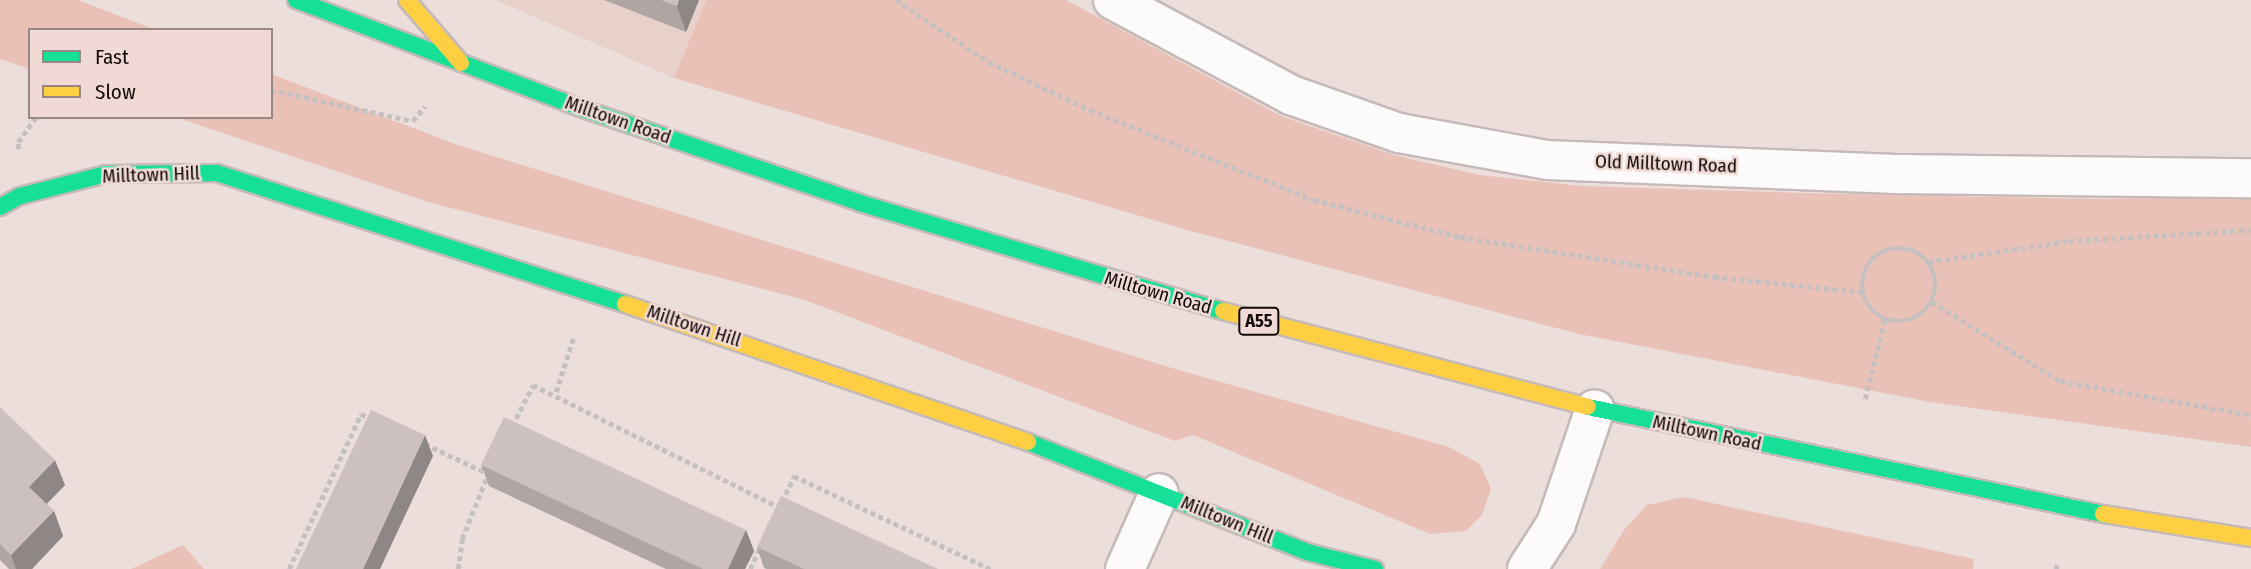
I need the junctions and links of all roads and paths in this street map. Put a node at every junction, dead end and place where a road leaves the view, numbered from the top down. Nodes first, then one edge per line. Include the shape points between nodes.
1 (296, 0) edge
2 (407, 0) edge
3 (896, 0) edge
4 (1113, 0) edge
5 (461, 63) junction
6 (273, 90) edge
7 (425, 106) dead end
8 (2251, 178) edge
9 (0, 206) edge
10 (2251, 230) edge
11 (1928, 262) junction
12 (589, 292) junction
13 (1863, 292) junction
14 (1932, 302) junction
15 (1885, 319) junction
16 (556, 392) junction
17 (1865, 398) dead end
18 (1595, 409) junction
19 (2251, 415) edge
20 (373, 419) edge
21 (511, 429) edge
22 (419, 441) edge
23 (494, 462) edge
24 (488, 473) junction
25 (1159, 493) junction
26 (779, 507) junction
27 (774, 520) edge
28 (2251, 538) edge
29 (762, 544) edge
30 (289, 569) edge
31 (458, 569) edge
32 (750, 569) edge
33 (991, 569) edge
34 (1125, 569) edge
35 (1374, 569) edge
36 (1527, 569) edge

1 - 5 main road, Milltown Road / A55
2 - 5 main road
3 - 13 path via 989,62 1090,110 1314,200 1460,237 1714,277
4 - 8 street, Old Milltown Road via 1291,95 1399,133 1548,160 1903,174
5 - 18 main road, Milltown Road / A55 via 860,203 1119,283
6 - 7 path via 413,121
9 - 12 main road, Milltown Hill via 20,196 106,174 217,173
10 - 11 path via 2069,241
11 - 13 path via 1908,249 1884,251 1866,269
11 - 14 path via 1936,285
12 - 16 path
12 - 25 main road, Milltown Hill via 1027,442
13 - 15 path via 1875,313
14 - 15 path via 1909,321
14 - 19 path via 2060,381
15 - 17 path
16 - 21 path via 533,385
16 - 26 path
18 - 28 main road, Milltown Road / A55 via 2060,508
18 - 36 street via 1556,524
20 - 30 path via 361,414
22 - 24 path
23 - 24 path
24 - 31 path via 462,539
25 - 34 street
25 - 35 main road, Milltown Hill via 1307,552
26 - 27 path
26 - 33 path via 794,476
29 - 32 path

